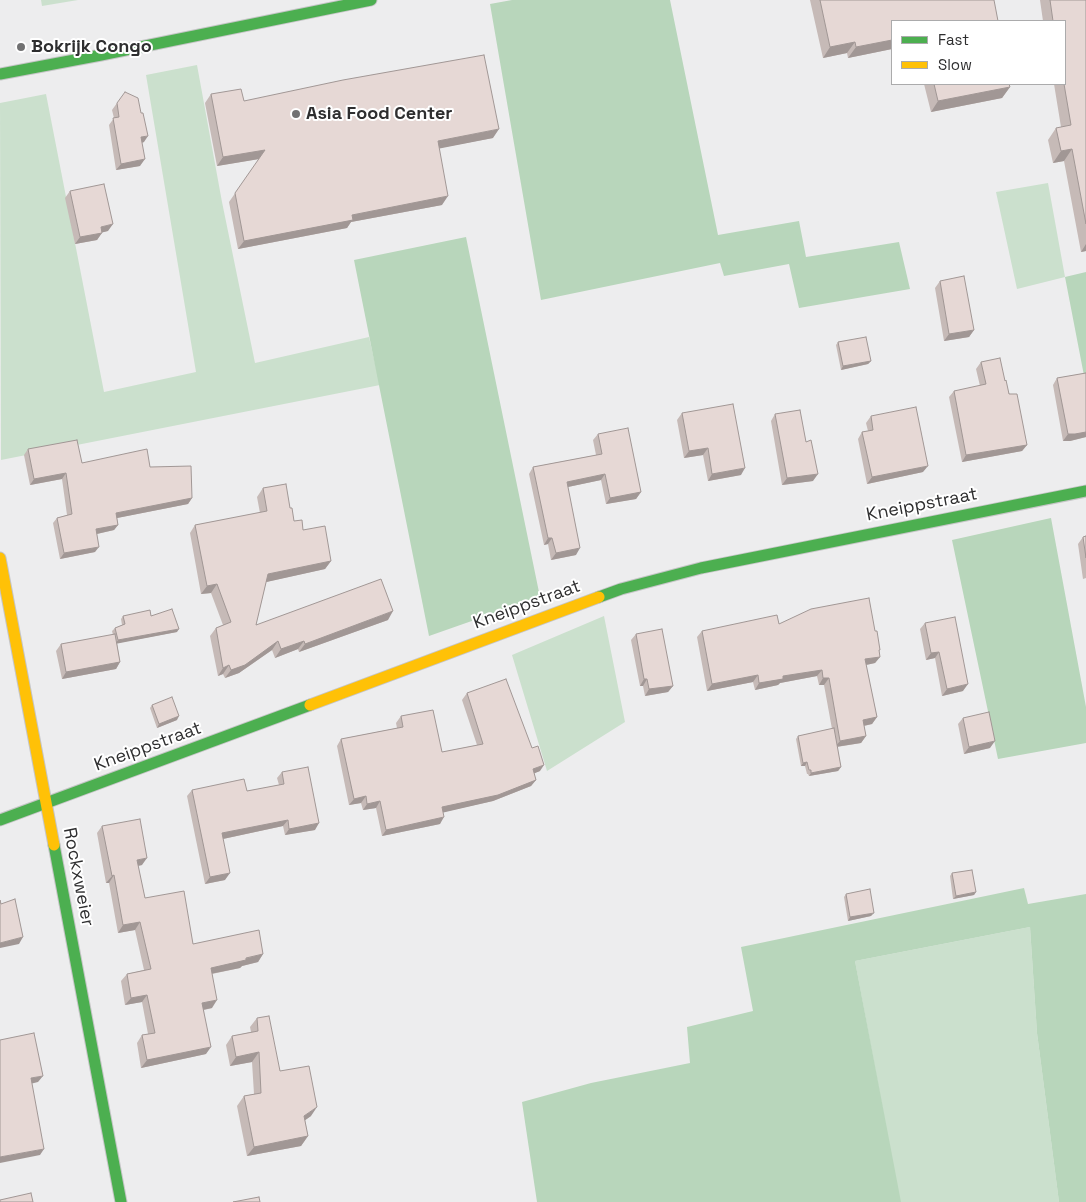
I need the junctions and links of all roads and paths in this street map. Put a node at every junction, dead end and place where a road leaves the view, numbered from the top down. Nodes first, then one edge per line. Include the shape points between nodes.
1 (371, 0) edge
2 (0, 74) edge
3 (1086, 491) edge
4 (0, 558) edge
5 (46, 803) junction
6 (0, 820) edge
7 (121, 1202) edge

1 - 2 street
3 - 5 street, Kneippstraat via 702,568 621,588
4 - 5 street, Rockxweier
5 - 6 street, Kneippstraat
5 - 7 street, Rockxweier

